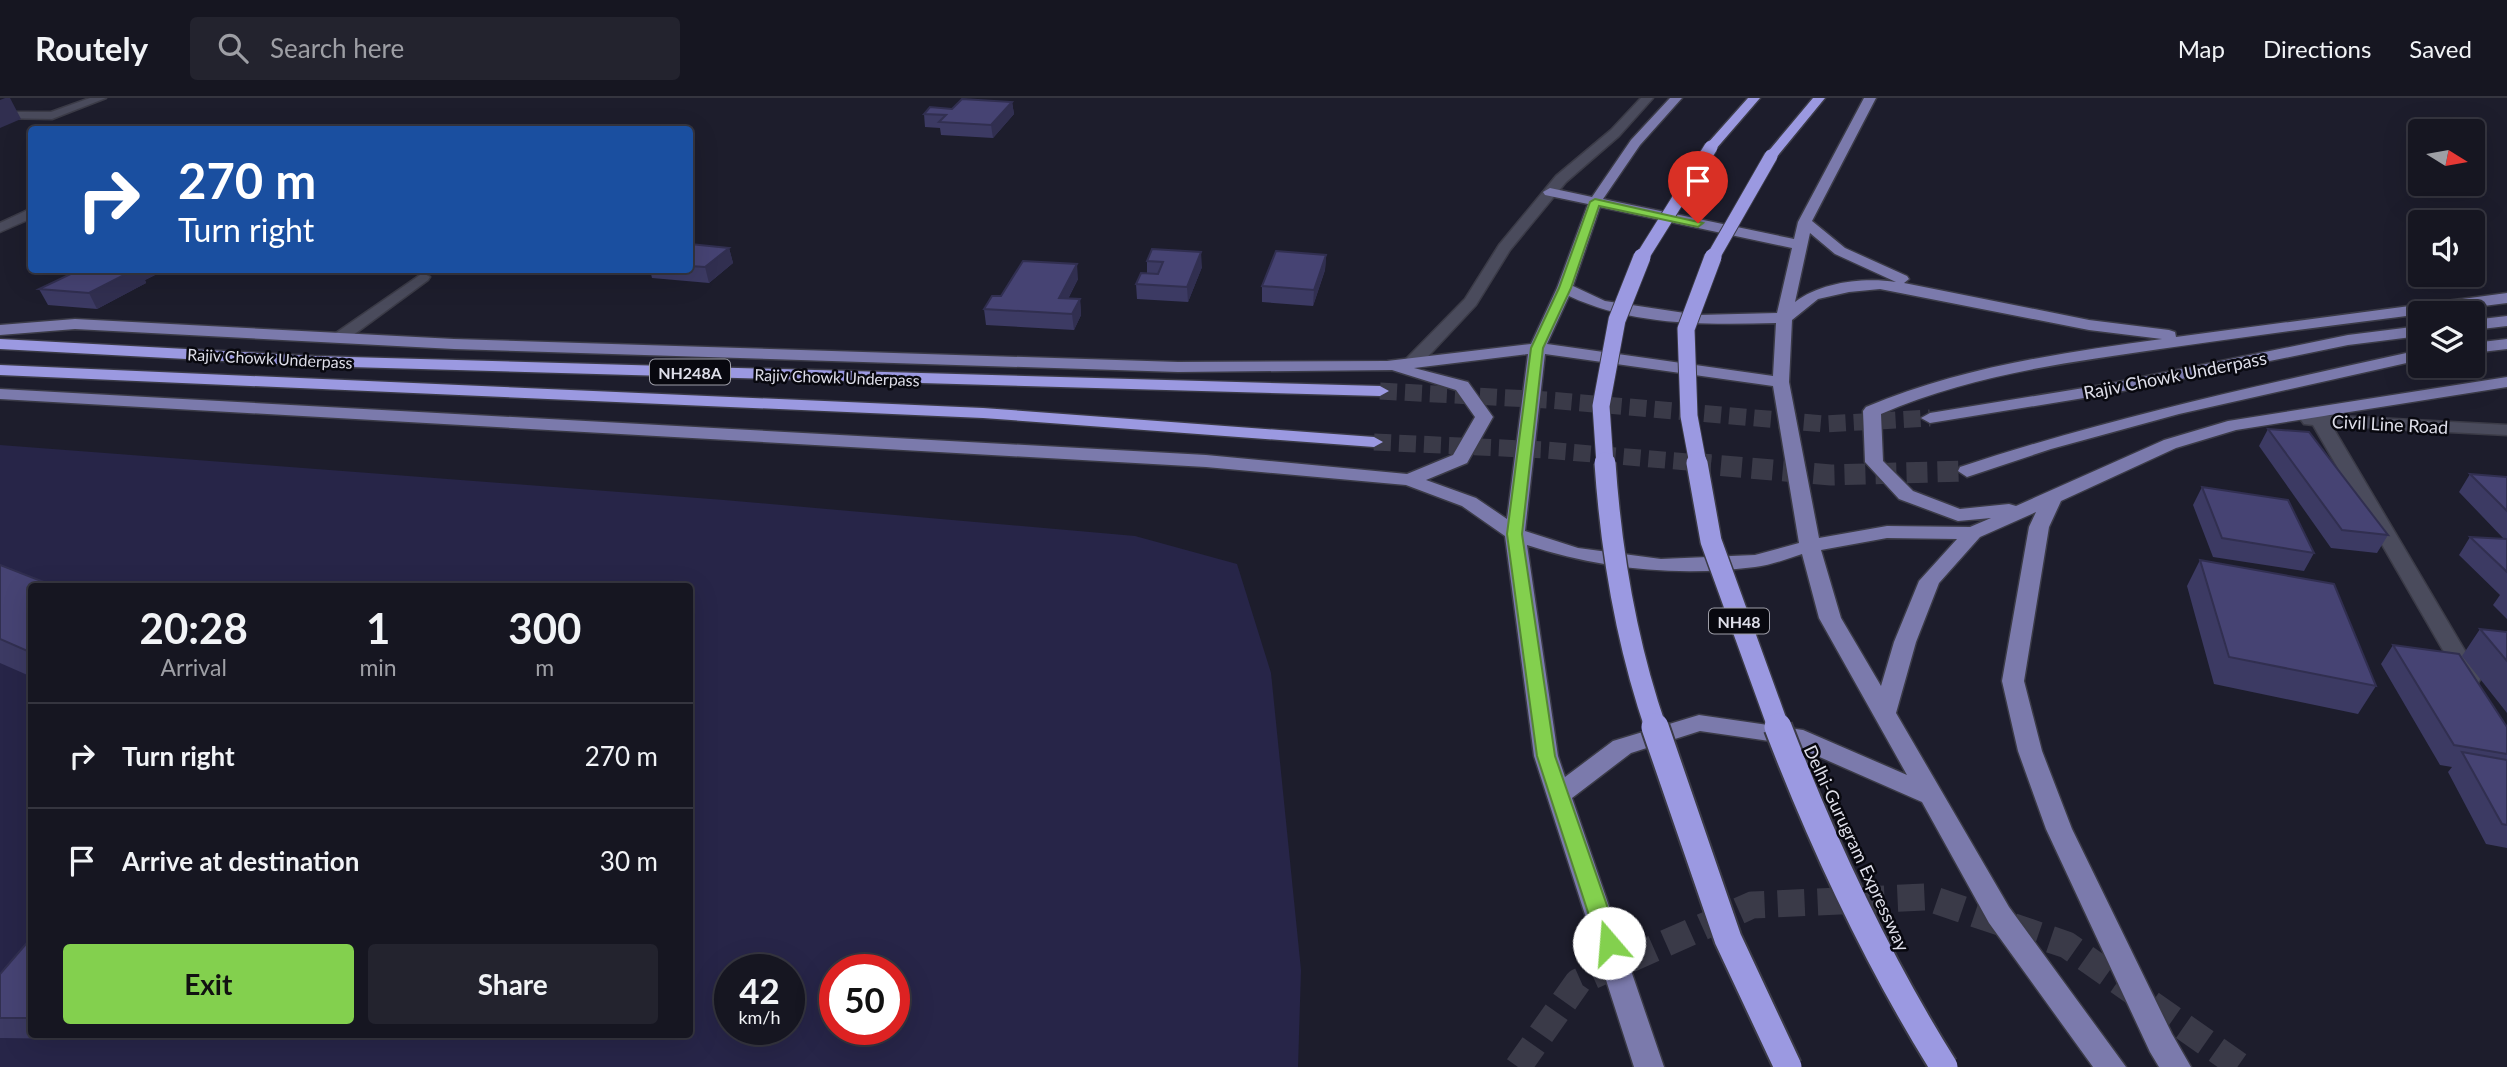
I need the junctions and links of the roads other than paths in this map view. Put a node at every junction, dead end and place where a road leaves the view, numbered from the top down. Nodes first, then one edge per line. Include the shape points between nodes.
1 (100, 98) edge
2 (1647, 98) edge
3 (1676, 98) edge
4 (1754, 98) edge
5 (1819, 98) edge
6 (1870, 98) edge
7 (0, 115) edge
8 (1550, 192) junction
9 (1595, 202) junction
10 (28, 214) edge
11 (1805, 222) junction
12 (0, 228) edge
13 (1800, 245) junction
14 (423, 277) dead end
15 (1565, 288) junction
16 (2507, 298) edge
17 (2009, 309) junction
18 (1784, 318) junction
19 (2507, 321) edge
20 (2485, 324) edge
21 (0, 330) edge
22 (2408, 332) edge
23 (2216, 336) junction
24 (339, 338) junction
25 (0, 344) edge
26 (2507, 344) edge
27 (2485, 347) edge
28 (1537, 348) junction
29 (2408, 358) edge
30 (1412, 363) junction
31 (1387, 366) junction
32 (0, 370) edge
33 (1781, 382) junction
34 (2507, 382) edge
35 (1380, 391) tunnel mouth
36 (0, 394) edge
37 (1930, 418) tunnel mouth
38 (2273, 418) junction
39 (2319, 420) junction
40 (2504, 432) edge
41 (1374, 442) tunnel mouth
42 (1967, 471) tunnel mouth
43 (1409, 480) junction
44 (2053, 496) junction
45 (2024, 508) junction
46 (1973, 533) junction
47 (1515, 534) junction
48 (1810, 546) junction
49 (2475, 688) edge
50 (1884, 714) junction
51 (1560, 793) junction
52 (1931, 796) junction
53 (1649, 1067) edge
54 (1788, 1067) edge
55 (1944, 1067) edge
56 (2111, 1067) edge
57 (2176, 1067) edge

1 - 7 street via 51,116
2 - 8 street
3 - 9 main road via 1635,143
4 - 54 highway, bridge via 1712,147 1641,258 1617,320 1601,406 1609,519 1641,685 1728,939
5 - 55 highway, Delhi-Gurugram Expressway / NH48, bridge via 1771,156 1707,268 1686,329 1689,416 1711,541 1809,807 1905,1004
6 - 11 main road
8 - 9 main road
8 - 30 street via 1504,248 1471,302
9 - 13 main road
9 - 15 main road
10 - 12 street
11 - 13 main road
11 - 17 main road via 1840,251 1890,276
13 - 18 main road
14 - 24 street
15 - 18 main road via 1601,305 1642,313 1698,320
15 - 28 main road
16 - 23 main road
17 - 18 main road via 1880,284 1813,296
17 - 23 main road via 2159,335
18 - 33 main road
19 - 20 main road
21 - 24 main road via 75,324
22 - 37 main road, Rajiv Chowk Underpass
23 - 45 main road via 1992,369 1910,393 1872,411 1874,462 1906,495 1958,515
24 - 31 main road via 1178,367
25 - 35 highway, Rajiv Chowk Underpass / NH248A via 314,361
26 - 27 main road
28 - 30 main road
28 - 33 main road
28 - 47 main road
29 - 42 main road, Rajiv Chowk Underpass via 2176,409
30 - 31 main road
31 - 43 main road via 1462,386 1484,417 1460,459
32 - 41 highway, Rajiv Chowk Underpass / NH248A via 983,413
33 - 48 main road
34 - 38 main road
36 - 43 main road via 1192,461
38 - 39 street, Civil Line Road
38 - 44 main road via 2170,444
39 - 40 street, Civil Line Road
39 - 49 street
43 - 47 main road via 1469,502
44 - 45 main road
44 - 57 main road via 2039,527 2013,681 2030,751 2059,829
45 - 46 main road
46 - 48 main road via 1887,532
46 - 50 main road via 1929,581
47 - 48 main road via 1575,554 1661,565 1756,561
47 - 51 main road via 1546,756
48 - 50 main road via 1830,618
50 - 52 main road
51 - 52 main road via 1622,747 1699,723 1794,736
51 - 53 main road
52 - 56 main road via 1998,915

